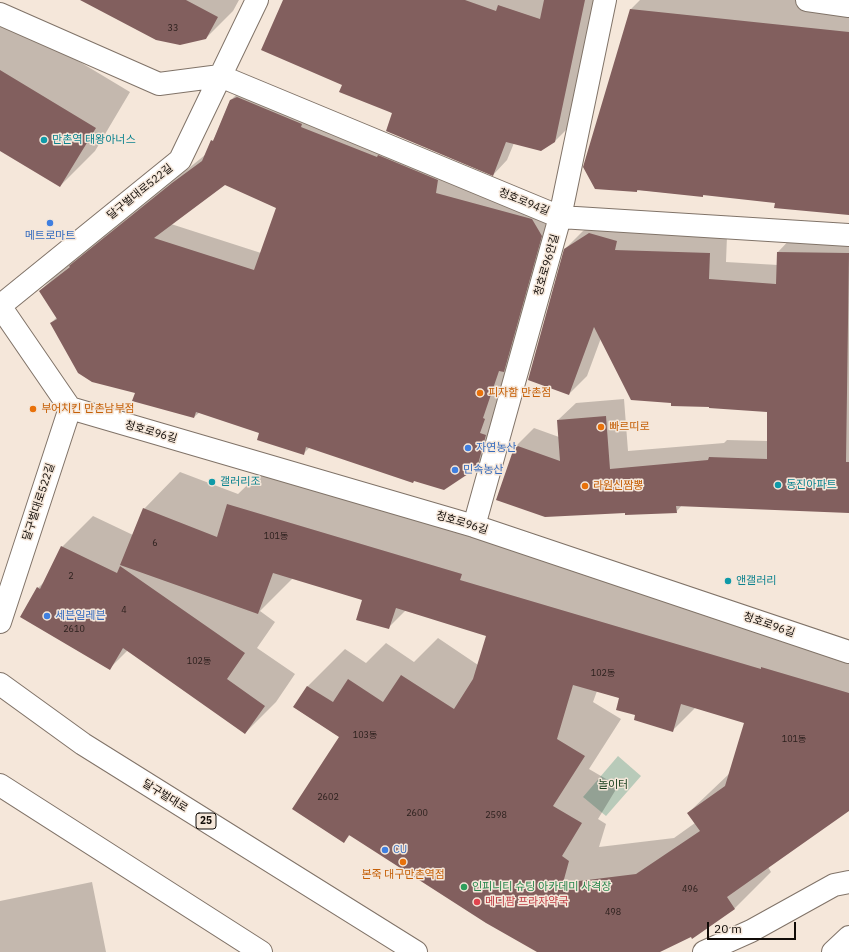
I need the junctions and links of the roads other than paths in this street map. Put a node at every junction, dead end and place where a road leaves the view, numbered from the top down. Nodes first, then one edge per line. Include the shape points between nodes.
1 (257, 0) edge
2 (605, 0) edge
3 (807, 0) edge
4 (849, 6) edge
5 (0, 14) edge
6 (220, 76) junction
7 (560, 217) junction
8 (849, 235) edge
9 (0, 306) edge
10 (70, 408) junction
11 (474, 526) junction
12 (0, 622) edge
13 (849, 652) edge
14 (0, 684) edge
15 (0, 785) edge
16 (849, 882) edge
17 (849, 937) edge
18 (261, 952) edge
19 (416, 952) edge
20 (704, 952) edge
21 (833, 952) edge

1 - 6 street, 달구벌대로522길
2 - 7 street, 청호로96안길
3 - 4 street
5 - 6 street via 159,84
6 - 7 street, 청호로94길
6 - 9 street, 달구벌대로522길 via 180,160
7 - 8 street, 청호로94길
7 - 11 street, 청호로96안길
9 - 10 street, 달구벌대로522길
10 - 11 street, 청호로96길
10 - 12 street, 달구벌대로522길
11 - 13 street, 청호로96길
14 - 19 street, 달구벌대로 / 25 via 83,744
15 - 18 street
16 - 20 street via 834,885 752,931
17 - 21 street

